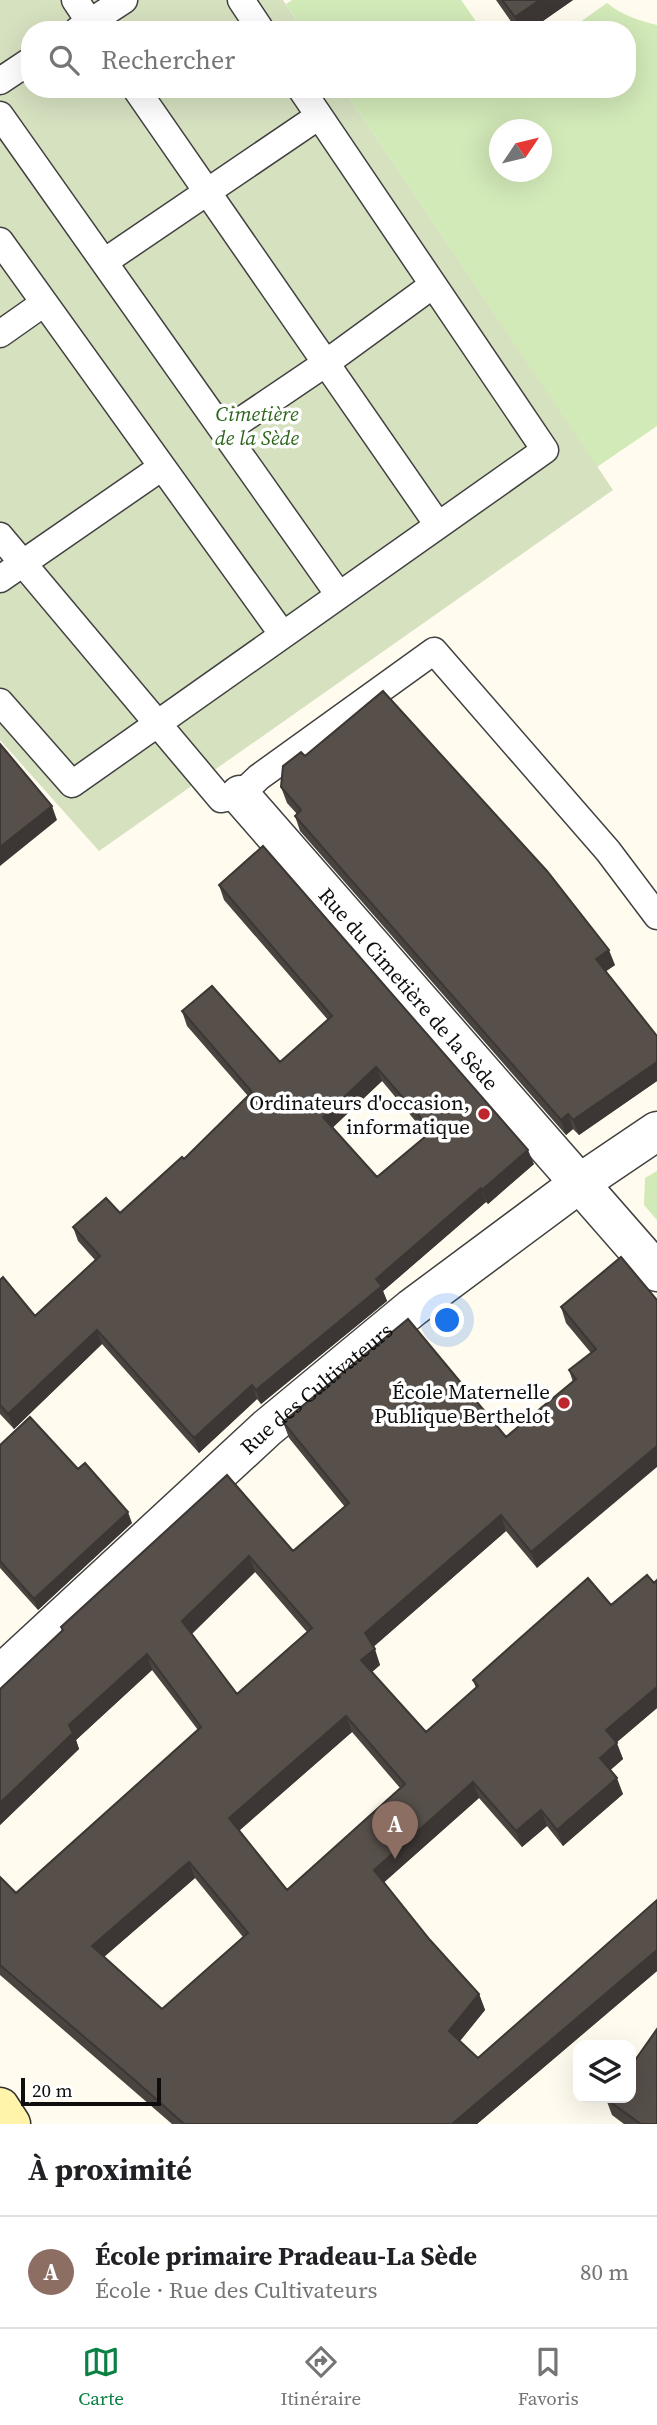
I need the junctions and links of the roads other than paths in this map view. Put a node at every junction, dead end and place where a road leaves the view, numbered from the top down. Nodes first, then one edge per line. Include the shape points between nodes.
1 (75, 0) edge
2 (124, 0) edge
3 (241, 0) edge
4 (85, 21) edge
5 (96, 21) edge
6 (255, 21) edge
7 (21, 67) edge
8 (0, 81) edge
9 (142, 98) edge
10 (307, 98) edge
11 (0, 115) edge
12 (319, 116) junction
13 (207, 191) junction
14 (0, 241) edge
15 (104, 262) junction
16 (433, 285) junction
17 (44, 303) junction
18 (0, 334) edge
19 (326, 363) junction
20 (224, 432) junction
21 (162, 467) junction
22 (438, 526) junction
23 (0, 536) edge
24 (22, 562) junction
25 (0, 579) edge
26 (339, 595) junction
27 (283, 635) junction
28 (0, 702) edge
29 (156, 724) junction
30 (240, 795) junction
31 (657, 916) edge
32 (657, 1130) edge
33 (580, 1183) junction
34 (657, 1272) edge
35 (0, 1675) edge
36 (0, 2107) edge
37 (11, 2124) edge

1 - 4 lane
2 - 5 lane
3 - 6 lane
7 - 8 lane
9 - 13 lane
10 - 12 lane
11 - 15 lane
12 - 13 lane
12 - 16 lane
13 - 15 lane
13 - 19 lane
14 - 17 lane
15 - 20 lane
16 - 19 lane
16 - 22 lane via 545,450
17 - 18 lane
17 - 21 lane
19 - 20 lane
19 - 22 lane
20 - 26 lane
21 - 24 lane
21 - 27 lane
22 - 26 lane
23 - 24 lane
24 - 25 lane
24 - 29 lane
26 - 27 lane
27 - 29 lane
28 - 29 lane via 72,784
29 - 30 lane via 221,799
30 - 31 lane via 434,651 608,851
30 - 33 street, Rue du Cimetière de la Sède
32 - 33 street, Rue des Cultivateurs
33 - 34 street, Rue du Cimetière de la Sède
33 - 35 street, Rue des Cultivateurs via 412,1308 267,1428
36 - 37 street

